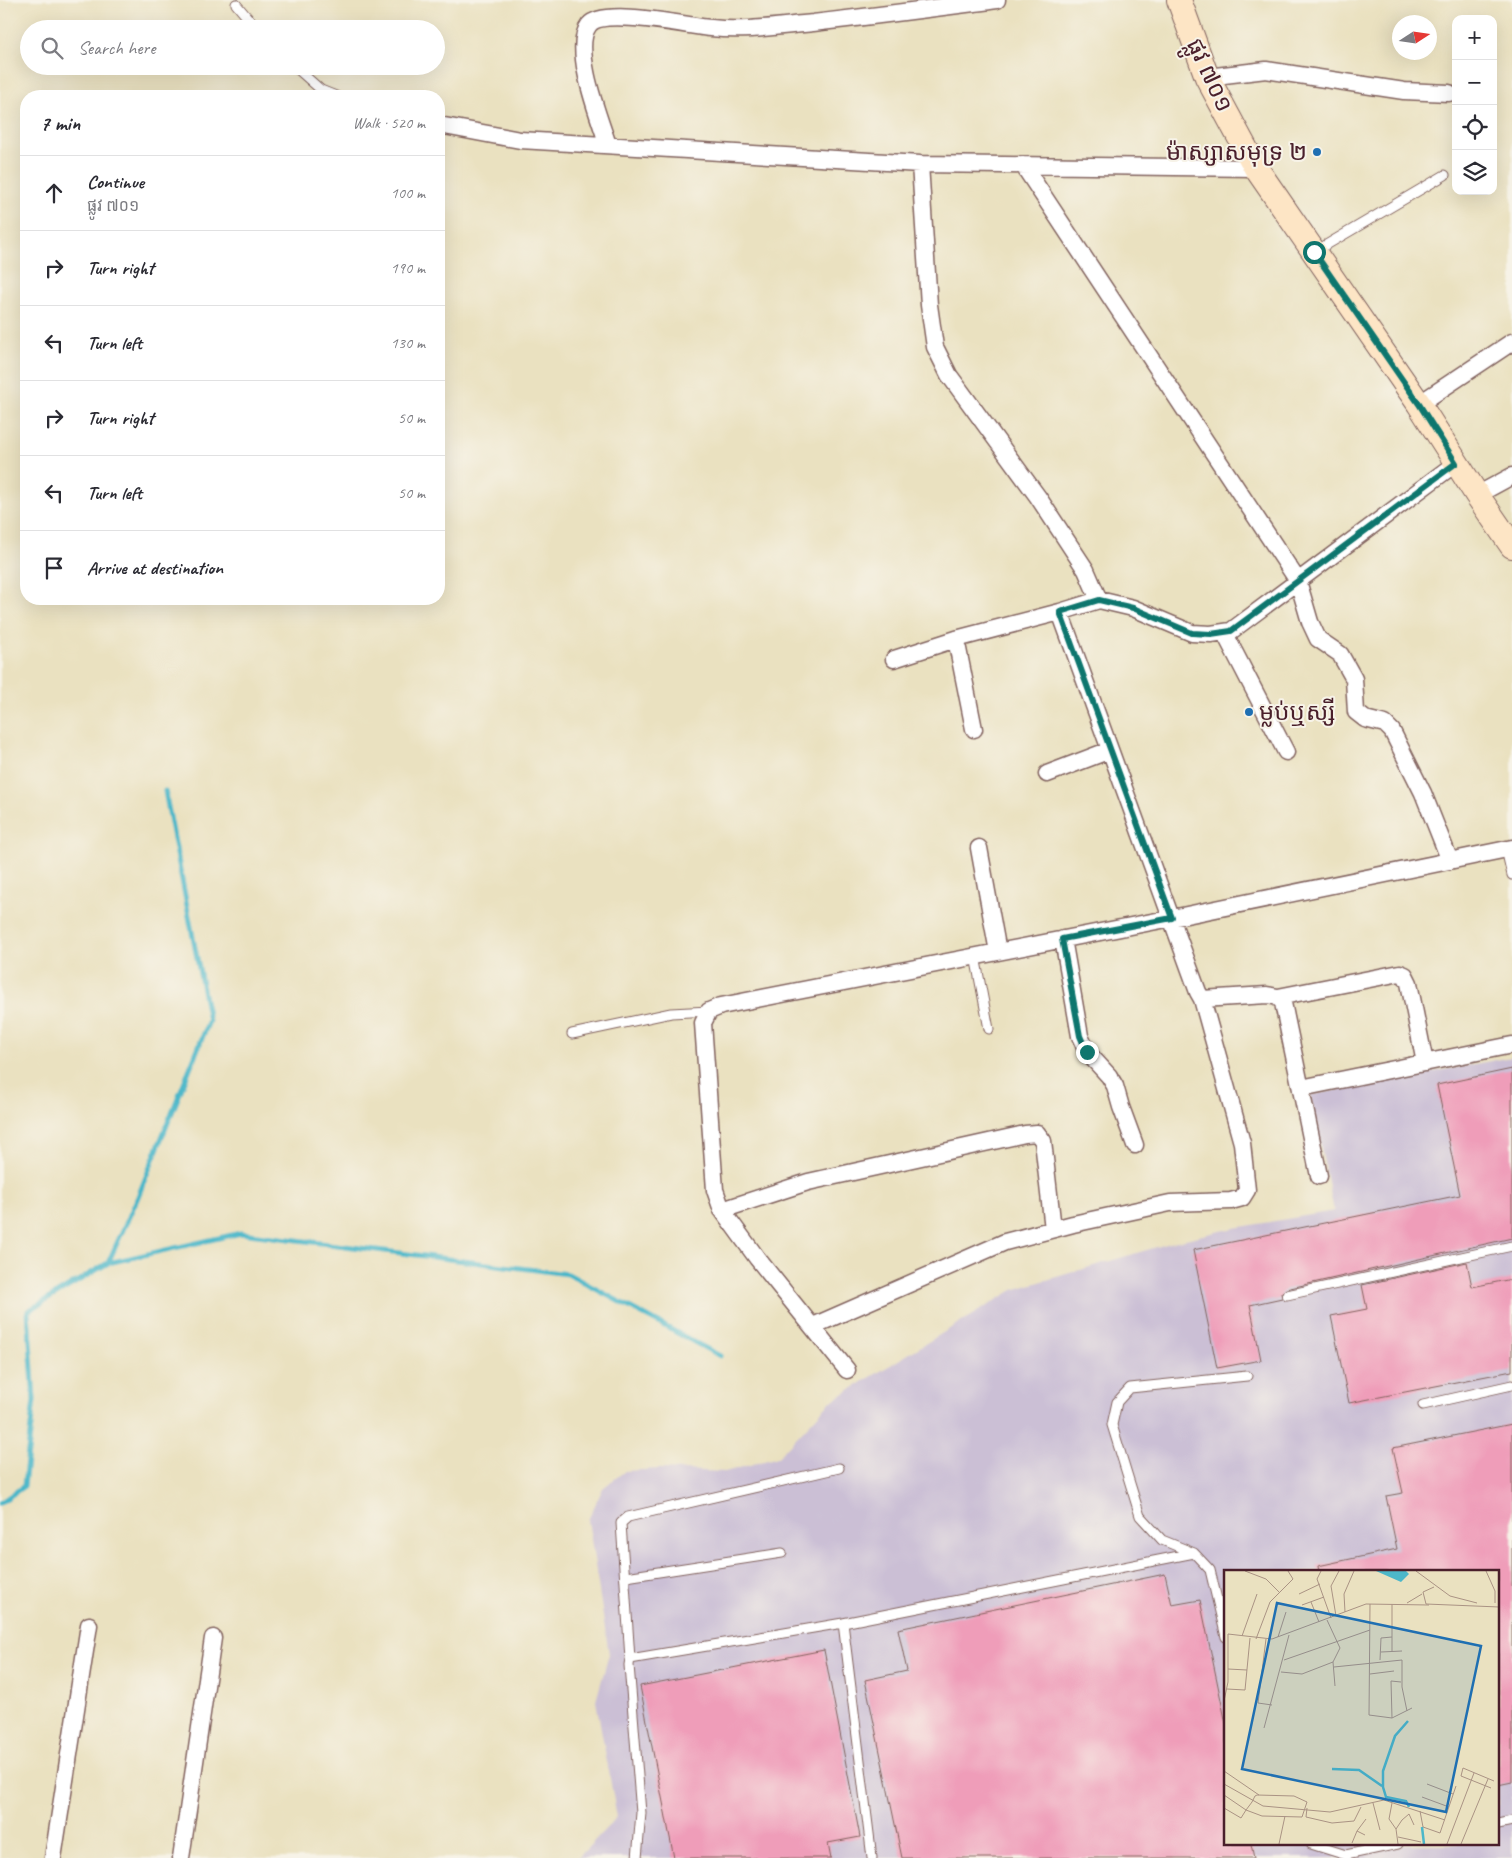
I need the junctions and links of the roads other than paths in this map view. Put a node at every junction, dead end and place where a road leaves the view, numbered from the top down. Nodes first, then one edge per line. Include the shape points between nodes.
1 (997, 0) edge
2 (1179, 0) edge
3 (236, 4) dead end
4 (249, 20) edge
5 (304, 75) edge
6 (1207, 77) junction
7 (321, 90) edge
8 (1449, 93) dead end
9 (445, 127) edge
10 (608, 145) junction
11 (920, 164) junction
12 (1023, 165) junction
13 (1256, 168) junction
14 (1445, 175) dead end
15 (1314, 252) junction
16 (1512, 342) edge
17 (1419, 404) junction
18 (1456, 463) junction
19 (1512, 476) edge
20 (1476, 495) junction
21 (1510, 539) edge
22 (1298, 581) junction
23 (1099, 600) junction
24 (1060, 612) junction
25 (1224, 632) junction
26 (956, 639) junction
27 (894, 659) dead end
28 (974, 729) dead end
29 (1110, 750) junction
30 (1286, 752) dead end
31 (1047, 774) dead end
32 (979, 848) dead end
33 (1509, 849) edge
34 (1450, 861) junction
35 (1512, 874) edge
36 (1172, 918) junction
37 (1062, 939) junction
38 (998, 952) junction
39 (975, 956) junction
40 (1278, 997) junction
41 (1202, 999) junction
42 (709, 1012) junction
43 (989, 1029) dead end
44 (572, 1034) dead end
45 (1512, 1045) edge
46 (1425, 1063) junction
47 (1301, 1088) junction
48 (1135, 1145) dead end
49 (1319, 1176) dead end
50 (722, 1210) junction
51 (1053, 1229) junction
52 (1512, 1246) edge
53 (1287, 1295) dead end
54 (813, 1326) junction
55 (847, 1370) dead end
56 (1247, 1376) dead end
57 (1512, 1385) edge
58 (1423, 1405) dead end
59 (839, 1468) dead end
60 (782, 1553) dead end
61 (1194, 1553) junction
62 (626, 1578) junction
63 (843, 1624) junction
64 (89, 1625) dead end
65 (1224, 1629) edge
66 (213, 1638) dead end
67 (630, 1658) junction
68 (1317, 1846) edge
69 (1389, 1846) edge
70 (54, 1858) edge
71 (181, 1858) edge
72 (636, 1858) edge
73 (872, 1858) edge

1 - 10 street via 883,16 749,29 602,18 589,24 584,35 584,66
2 - 6 main road, ផ្លូវ ៧០១
3 - 4 lane
5 - 7 lane
6 - 8 street via 1266,70 1404,91
6 - 13 main road, ផ្លូវ ៧០១
9 - 10 street via 520,140
10 - 11 street
11 - 12 street
11 - 23 street via 929,305 935,347 949,375 1038,497 1086,570
12 - 13 street
12 - 22 street
13 - 15 main road, ផ្លូវ ៧០១
14 - 15 lane
15 - 17 main road, ផ្លូវ ៧០១
16 - 17 street
17 - 18 main road, ផ្លូវ ៧០១
18 - 20 main road, ផ្លូវ ៧០១
18 - 22 street
19 - 20 street
20 - 21 main road, ផ្លូវ ៧០១
22 - 25 street via 1231,631
22 - 34 street via 1318,640 1340,654 1354,679 1356,712 1365,720 1385,724 1392,731 1423,793
23 - 24 street
23 - 25 street via 1133,608 1192,633
24 - 26 street
24 - 29 street
25 - 30 street
26 - 27 street
26 - 28 street
29 - 31 street
29 - 36 street
32 - 38 street
33 - 34 street
33 - 35 lane
34 - 36 street
36 - 37 street
36 - 41 street
37 - 38 street
37 - 48 street via 1080,1036 1087,1052 1115,1086
38 - 39 street
39 - 42 street via 721,1006
39 - 43 lane
40 - 41 street
40 - 46 street via 1400,973 1405,975
40 - 47 street via 1283,1003
41 - 51 street via 1242,1143 1247,1190 1242,1198 1170,1203
42 - 44 lane via 671,1013
42 - 50 street via 703,1023 715,1190
45 - 46 street
46 - 47 street
47 - 49 street
50 - 51 street via 808,1182 1037,1133 1043,1141
50 - 54 street
51 - 54 street via 1005,1242
52 - 53 lane
54 - 55 street
56 - 61 lane via 1130,1388 1117,1402 1112,1425 1140,1516 1162,1540
57 - 58 lane
59 - 62 lane via 628,1517 622,1523
60 - 62 lane
61 - 63 lane
61 - 65 lane via 1210,1570
62 - 67 lane
63 - 67 lane
63 - 73 lane
64 - 70 street
66 - 71 street
67 - 72 lane via 641,1813
68 - 69 lane via 1346,1855

